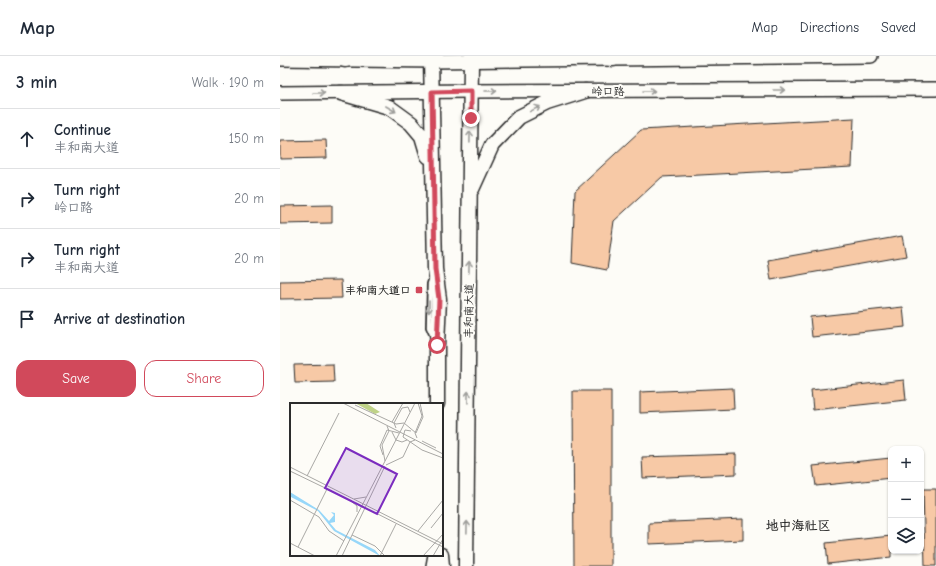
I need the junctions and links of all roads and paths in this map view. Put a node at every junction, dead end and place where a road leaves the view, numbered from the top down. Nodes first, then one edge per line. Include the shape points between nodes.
1 (597, 56) edge
2 (871, 56) edge
3 (351, 58) edge
4 (432, 58) edge
5 (472, 58) edge
6 (613, 59) junction
7 (280, 60) edge
8 (936, 89) edge
9 (471, 91) junction
10 (585, 91) junction
11 (432, 92) junction
12 (280, 93) edge
13 (341, 93) junction
14 (433, 176) junction
15 (470, 193) junction
16 (437, 403) edge
17 (435, 556) edge
18 (441, 556) edge
19 (467, 564) edge
20 (433, 566) edge
21 (442, 566) edge

1 - 6 main road
2 - 6 street
3 - 4 street
3 - 7 street
4 - 5 street
4 - 11 main road
5 - 6 street
5 - 9 main road, 丰和南大道
10 -> 8 street, 岭口路
9 -> 10 street, 岭口路
9 - 11 street, 岭口路
15 -> 9 main road, 丰和南大道
15 -> 10 main road via 492,146 519,117 547,103
11 - 13 street, 岭口路
11 - 14 main road
12 -> 13 street, 岭口路
13 -> 14 main road via 389,107 412,123 422,136
14 -> 16 main road via 435,269 439,299
19 -> 15 main road, 丰和南大道
17 - 20 street
18 - 21 main road

